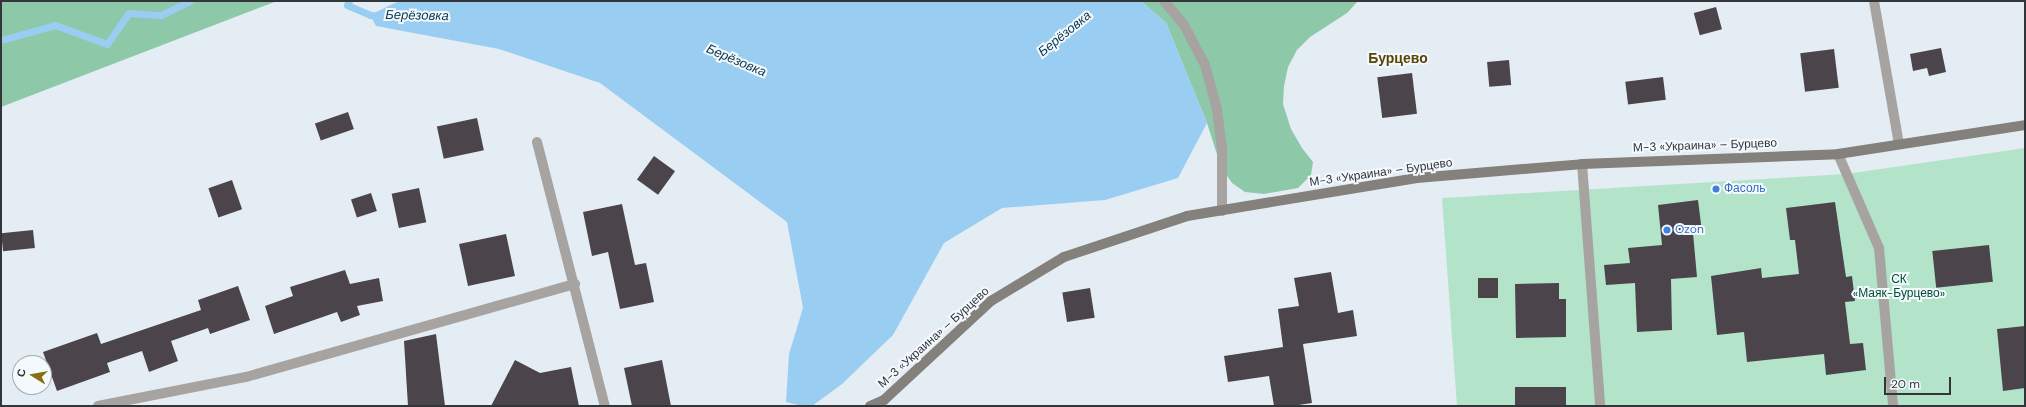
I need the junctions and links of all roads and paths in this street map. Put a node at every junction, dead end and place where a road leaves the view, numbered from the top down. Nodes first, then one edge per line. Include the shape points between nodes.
1 (1164, 1) edge
2 (1874, 1) edge
3 (2025, 125) edge
4 (537, 142) dead end
5 (1899, 144) junction
6 (1838, 154) junction
7 (1582, 164) junction
8 (1222, 211) junction
9 (575, 284) junction
10 (98, 406) edge
11 (606, 406) edge
12 (870, 406) edge
13 (1600, 406) edge
14 (1893, 406) edge

1 - 8 street via 1184,25 1204,65 1217,109 1222,146
2 - 5 street
3 - 5 street, М-3 «Украина» – Бурцево
4 - 9 street
5 - 6 street, М-3 «Украина» – Бурцево
6 - 7 street, М-3 «Украина» – Бурцево
6 - 14 street via 1879,248
7 - 8 street, М-3 «Украина» – Бурцево via 1417,178
7 - 13 street
8 - 12 street, М-3 «Украина» – Бурцево via 1187,216 1064,257 991,301 884,400
9 - 10 street via 246,377
9 - 11 street

